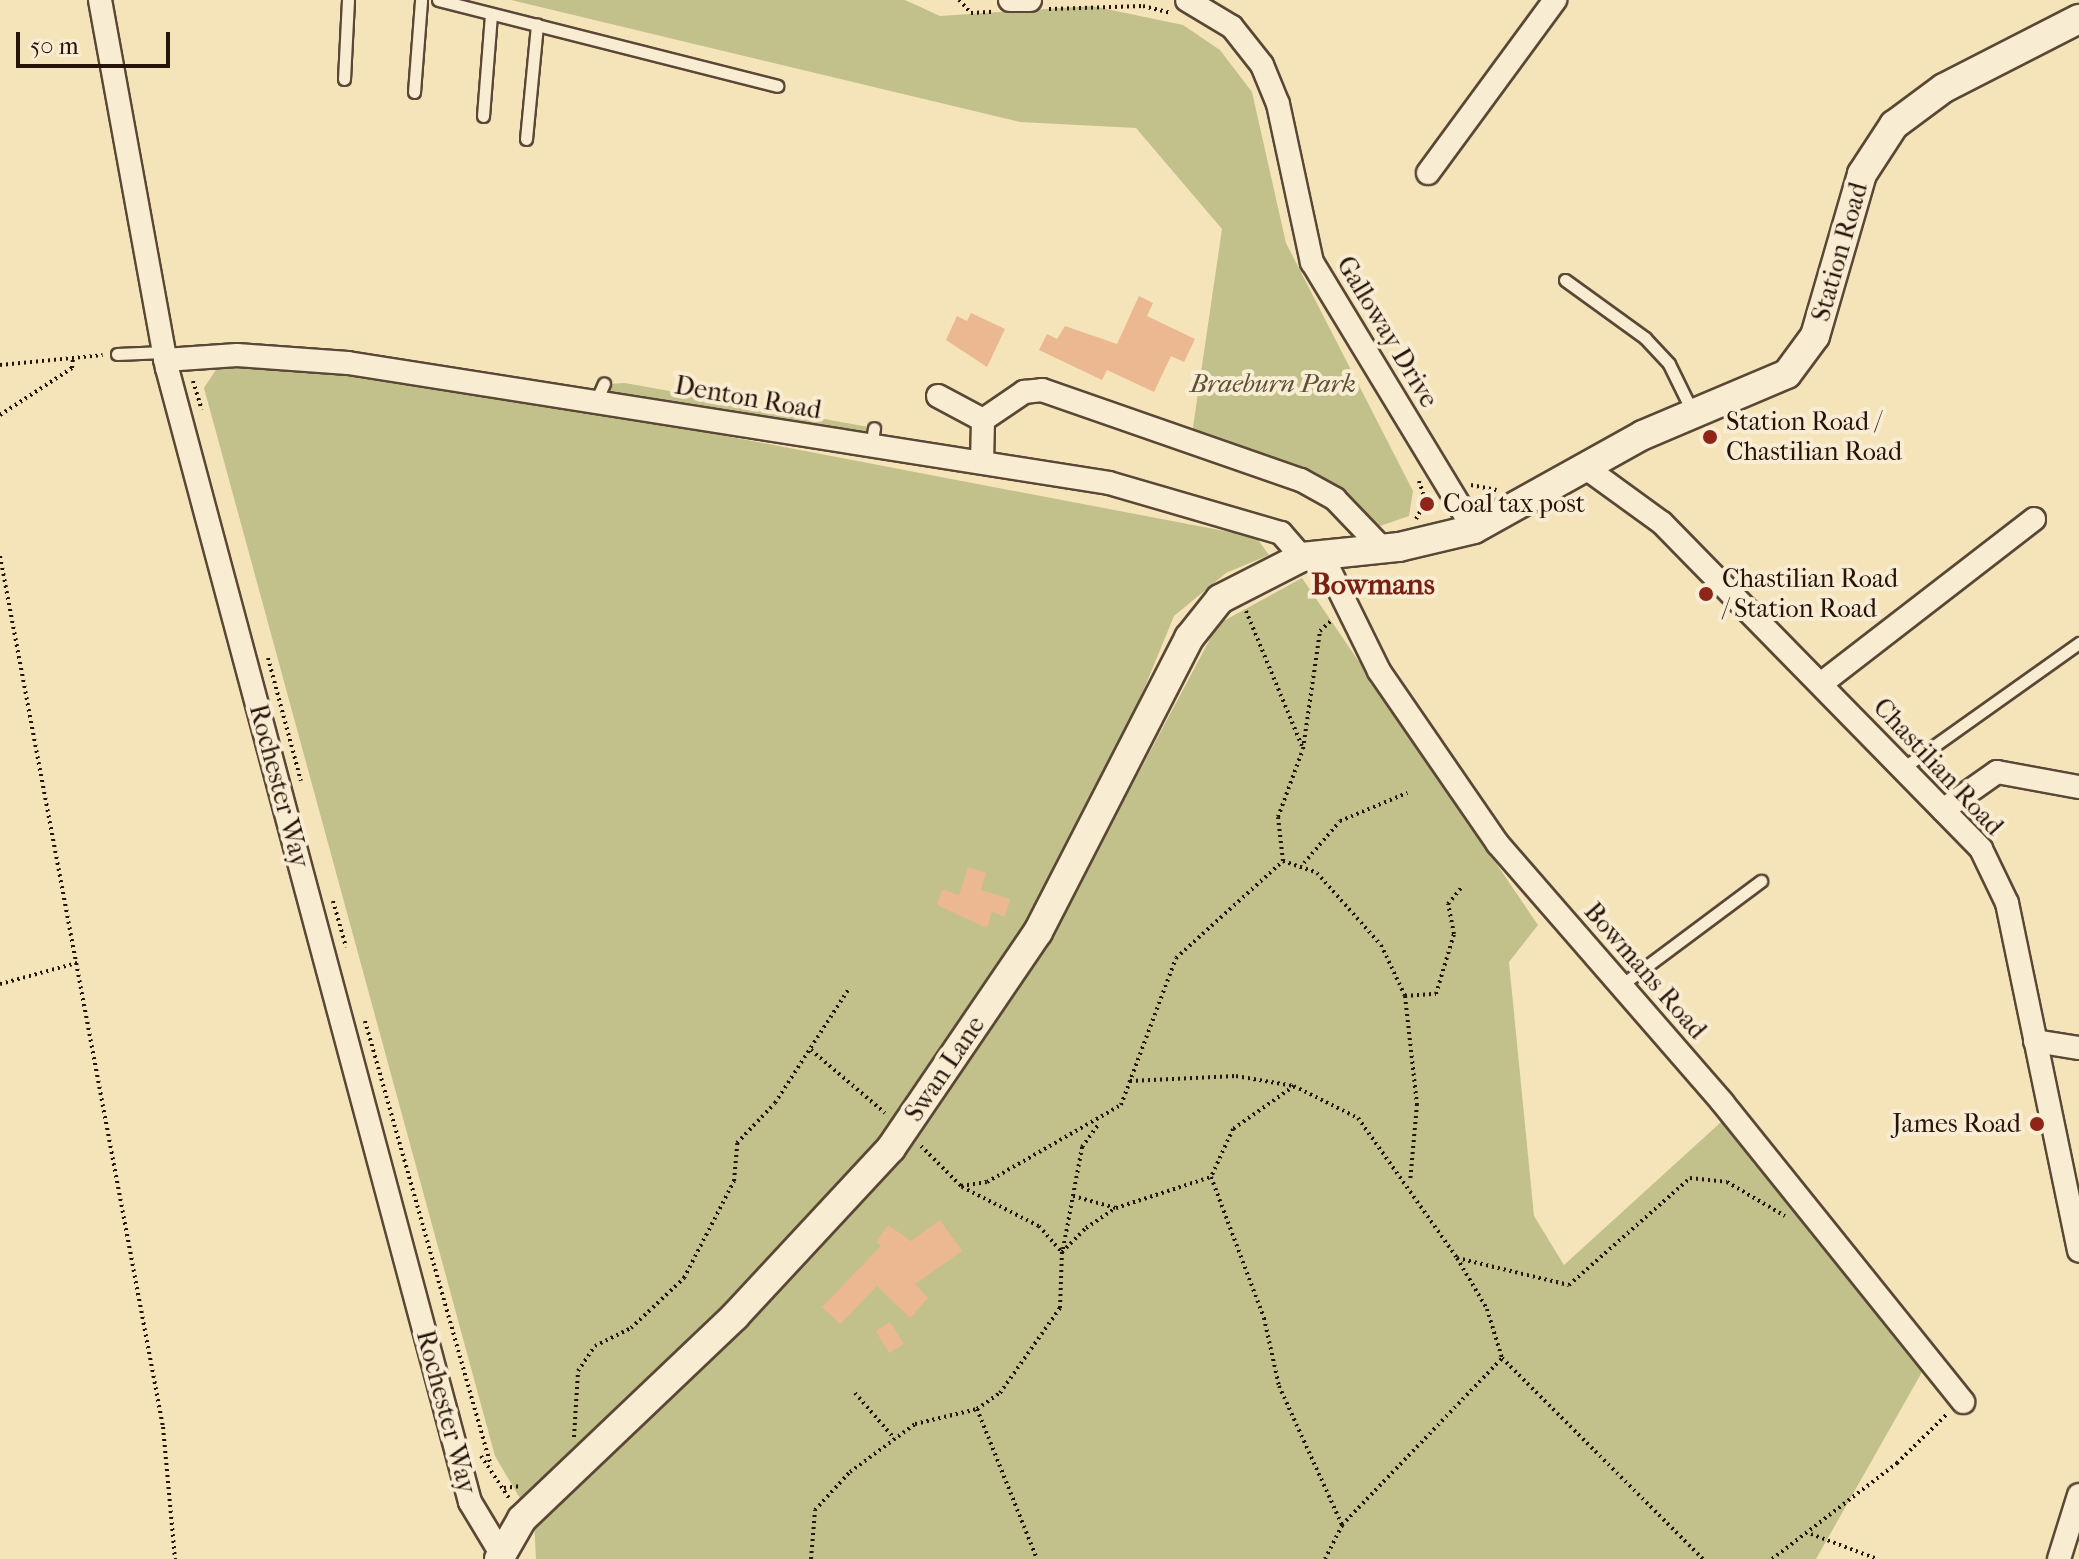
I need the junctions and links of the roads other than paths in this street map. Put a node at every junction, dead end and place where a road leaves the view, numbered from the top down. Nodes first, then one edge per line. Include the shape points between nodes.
1 (100, 0) edge
2 (348, 0) edge
3 (421, 0) edge
4 (438, 0) edge
5 (1555, 0) edge
6 (1038, 5) edge
7 (1005, 6) edge
8 (1183, 8) edge
9 (491, 14) junction
10 (2079, 19) edge
11 (537, 25) junction
12 (344, 79) dead end
13 (777, 86) dead end
14 (414, 92) dead end
15 (483, 116) dead end
16 (526, 139) dead end
17 (1428, 173) dead end
18 (1565, 280) dead end
19 (117, 354) road end
20 (164, 356) junction
21 (938, 396) dead end
22 (1693, 414) junction
23 (983, 420) junction
24 (982, 462) junction
25 (1589, 470) junction
26 (2034, 519) dead end
27 (1474, 529) junction
28 (1383, 549) junction
29 (1312, 555) junction
30 (2079, 643) edge
31 (1822, 683) junction
32 (1903, 768) junction
33 (2079, 787) edge
34 (1943, 810) junction
35 (1761, 881) dead end
36 (1620, 986) junction
37 (2035, 1041) junction
38 (2079, 1048) edge
39 (2079, 1251) edge
40 (1952, 1402) road end
41 (2079, 1495) edge
42 (499, 1555) edge
43 (2059, 1559) edge

1 - 20 street, Rochester Way
2 - 12 lane
3 - 14 lane
4 - 9 lane
5 - 17 street
6 - 7 street
8 - 27 street, Galloway Drive via 1232,27 1262,65 1278,104 1312,262
9 - 11 lane
9 - 15 lane
10 - 22 street, Station Road via 1944,88 1894,125 1862,174 1826,310 1802,359 1766,387
11 - 13 lane
11 - 16 lane
18 - 22 lane via 1645,338 1669,364
19 - 20 lane
20 - 24 street, Denton Road via 348,363 600,391
20 - 42 street, Rochester Way via 470,1502
21 - 23 street
22 - 25 street, Station Road
23 - 24 street
23 - 28 street via 1024,392 1042,390 1301,480 1335,499
24 - 29 street, Denton Road via 1194,505 1286,535
25 - 27 street, Station Road
25 - 31 street, Chastilian Road via 1662,523
26 - 31 street
27 - 28 street, Station Road
28 - 29 street, Station Road
29 - 36 street, Bowmans Road via 1379,671 1498,844
29 - 42 street, Swan Lane via 1233,587 1189,638 1038,932 904,1129 735,1316 522,1519
30 - 32 lane
31 - 32 street, Chastilian Road
32 - 34 street, Chastilian Road
33 - 34 street via 1997,772
34 - 37 street, Chastilian Road via 1981,849 2007,903
35 - 36 lane
36 - 40 street, Bowmans Road
37 - 38 street
37 - 39 street, Chastilian Road
41 - 43 street

